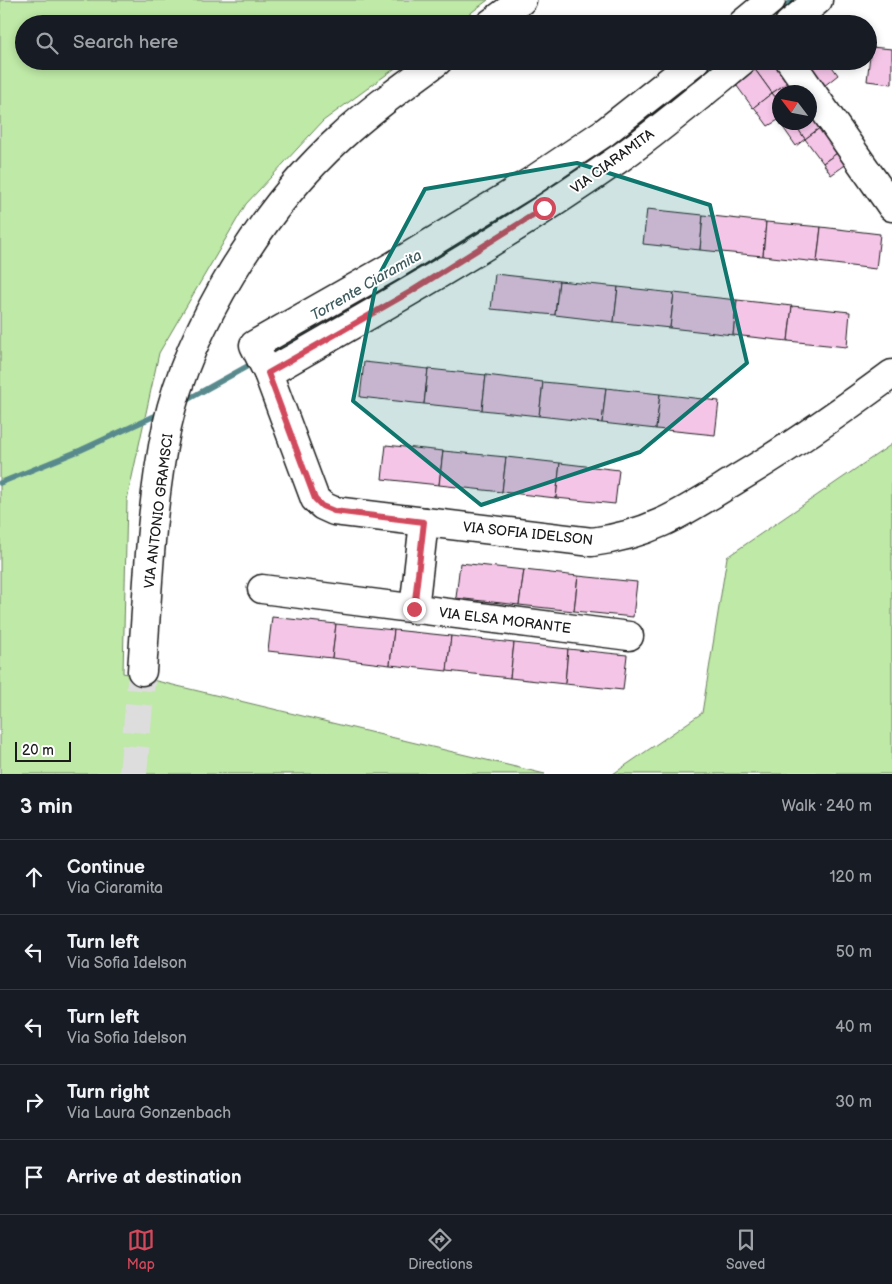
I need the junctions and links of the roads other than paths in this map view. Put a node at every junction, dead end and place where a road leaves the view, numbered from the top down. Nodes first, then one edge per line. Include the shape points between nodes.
1 (522, 0) edge
2 (818, 0) edge
3 (502, 15) edge
4 (799, 15) edge
5 (426, 70) edge
6 (684, 70) edge
7 (712, 70) edge
8 (796, 70) edge
9 (892, 207) edge
10 (254, 345) joint
11 (268, 373) junction
12 (892, 374) edge
13 (424, 522) junction
14 (262, 590) dead end
15 (414, 609) junction
16 (629, 636) dead end
17 (142, 671) tunnel mouth

1 - 3 street
2 - 4 street
5 - 17 street, VIA ANTONIO GRAMSCI via 380,104 321,156 266,222 210,313 184,369 172,409 159,476
6 - 10 street, VIA CIARAMITA via 605,132 529,183 394,266
7 - 11 street, VIA CIARAMITA via 622,157 410,292
8 - 9 street
10 - 11 street, VIA SOFIA IDELSON
11 - 13 street, VIA SOFIA IDELSON via 315,499 322,506 334,511
12 - 13 street, VIA SOFIA IDELSON via 747,474 673,518 623,538 592,542
13 - 15 street
14 - 15 street, VIA ELSA MORANTE
15 - 16 street, VIA ELSA MORANTE

